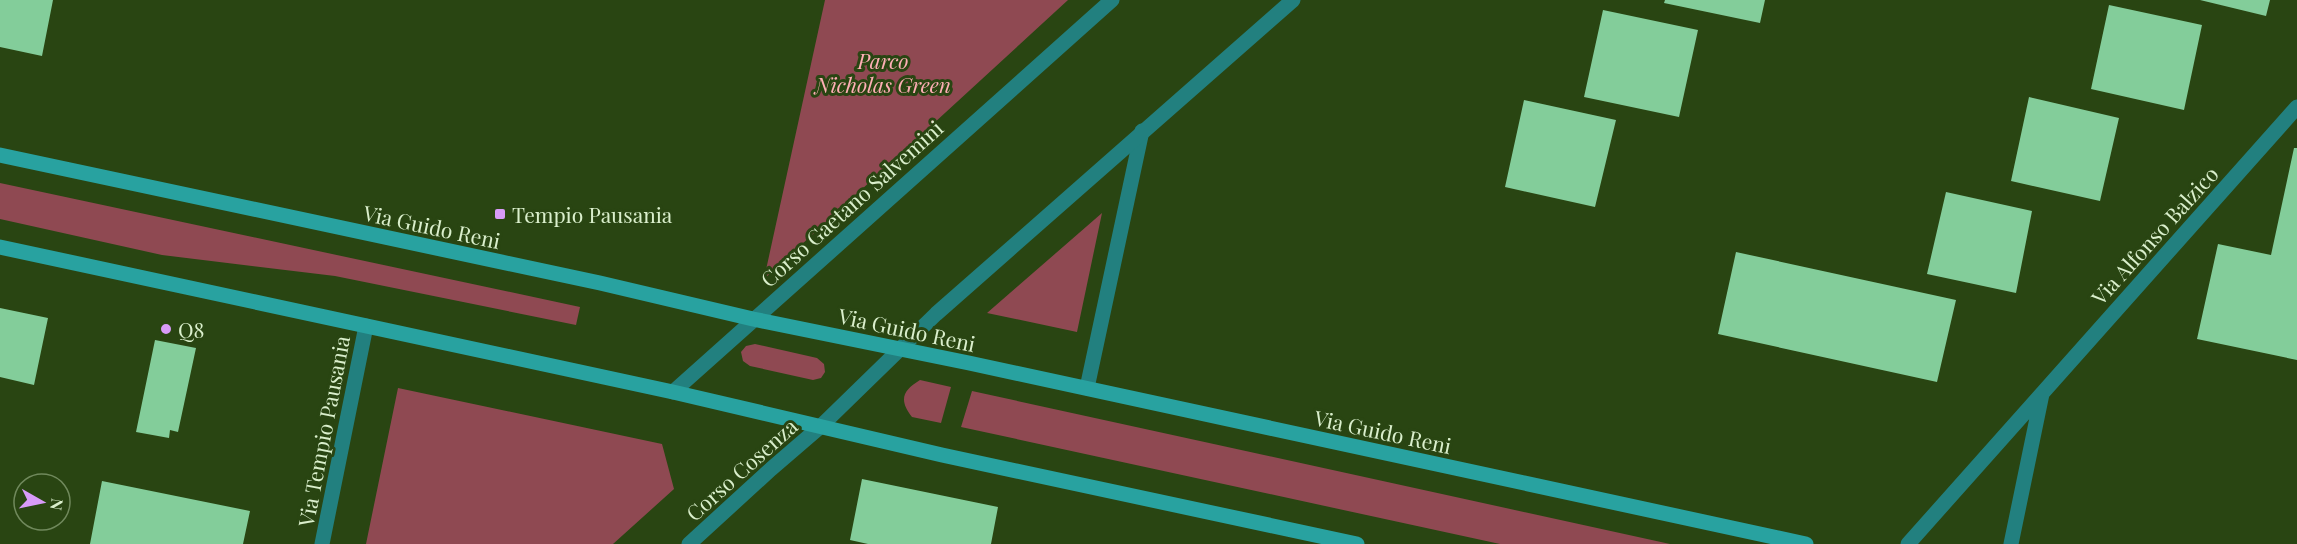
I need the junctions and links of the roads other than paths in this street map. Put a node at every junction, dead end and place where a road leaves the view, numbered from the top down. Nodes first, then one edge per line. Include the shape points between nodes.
1 (1112, 0) edge
2 (1293, 0) edge
3 (2297, 107) edge
4 (1142, 131) junction
5 (0, 155) edge
6 (0, 247) edge
7 (753, 319) junction
8 (366, 326) junction
9 (900, 349) junction
10 (1087, 388) junction
11 (673, 392) junction
12 (2042, 392) junction
13 (821, 426) junction
14 (322, 544) edge
15 (689, 544) edge
16 (1357, 544) edge
17 (1806, 544) edge
18 (1908, 544) edge
19 (2012, 544) edge

1 - 7 street, Corso Gaetano Salvemini
2 - 4 street
3 - 12 street, Via Alfonso Balzico
4 - 9 street
4 - 10 street
5 - 7 main road, Via Guido Reni
6 - 8 main road
7 - 9 main road, Via Guido Reni
7 - 11 street, Corso Gaetano Salvemini
8 - 11 main road
8 - 14 street, Via Tempio Pausania
9 - 10 main road, Via Guido Reni
9 - 13 street
10 - 17 main road, Via Guido Reni
11 - 13 main road
12 - 18 street, Via Alfonso Balzico
12 - 19 street
13 - 15 street, Corso Cosenza
13 - 16 main road

